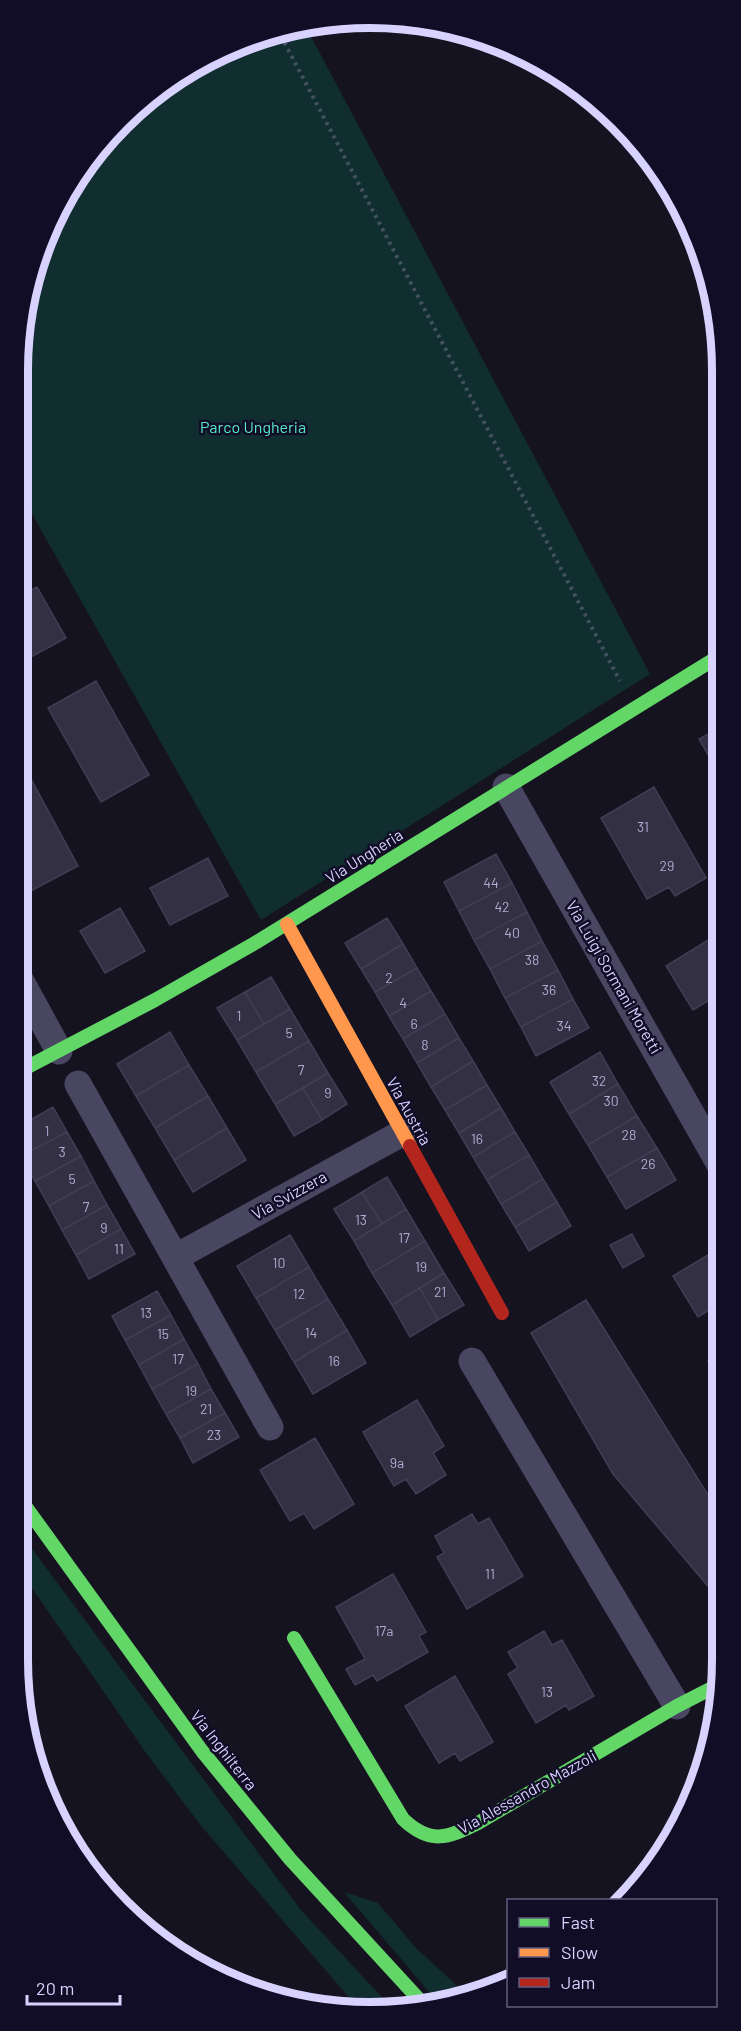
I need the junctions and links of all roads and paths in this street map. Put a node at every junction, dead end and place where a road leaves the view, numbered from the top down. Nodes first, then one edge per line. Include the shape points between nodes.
1 (283, 40) edge
2 (712, 660) edge
3 (633, 706) junction
4 (506, 787) junction
5 (287, 924) junction
6 (28, 994) edge
7 (59, 1051) junction
8 (28, 1067) edge
9 (78, 1084) dead end
10 (402, 1133) junction
11 (712, 1149) edge
12 (176, 1257) junction
13 (502, 1313) dead end
14 (472, 1361) dead end
15 (270, 1426) dead end
16 (28, 1510) edge
17 (294, 1638) dead end
18 (712, 1688) edge
19 (677, 1706) junction
20 (419, 1999) edge

1 - 3 path
2 - 3 street, Via Ungheria
3 - 4 street, Via Ungheria
4 - 5 street, Via Ungheria
4 - 11 street, Via Luigi Sormani Moretti
5 - 7 street, Via Ungheria
5 - 10 street, Via Austria
6 - 7 street
7 - 8 street, Via Ungheria
9 - 12 street
10 - 12 street, Via Svizzera
10 - 13 street, Via Austria
12 - 15 street
14 - 19 street
16 - 20 street, Via Inghilterra via 202,1751 290,1859
17 - 19 street, Via Alessandro Mazzoli via 396,1809 414,1831 425,1836 449,1835 471,1827
18 - 19 street, Via Alessandro Mazzoli

